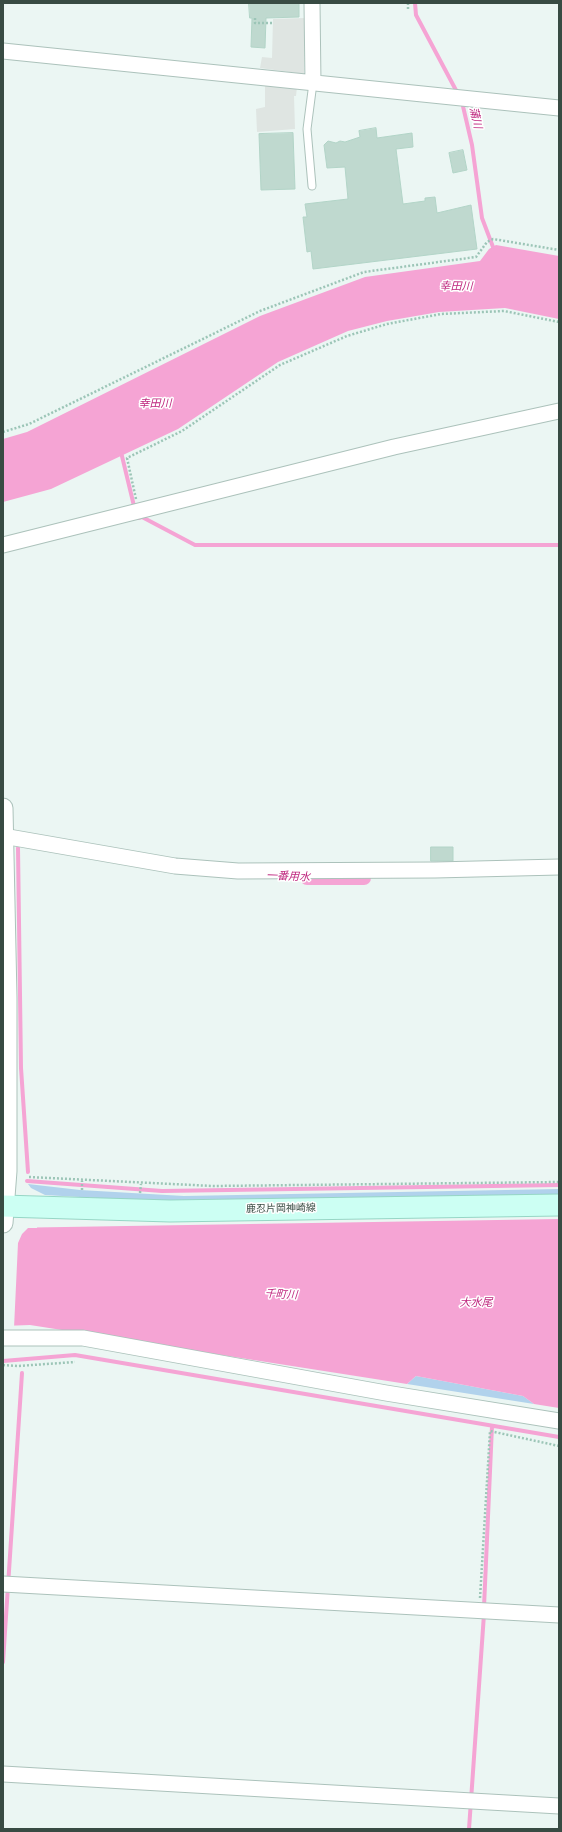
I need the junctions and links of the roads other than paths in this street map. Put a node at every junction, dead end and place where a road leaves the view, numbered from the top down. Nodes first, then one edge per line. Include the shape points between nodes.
1 (312, 3) edge
2 (3, 51) edge
3 (313, 81) junction
4 (559, 108) edge
5 (312, 186) dead end
6 (559, 411) edge
7 (3, 545) edge
8 (3, 808) edge
9 (4, 836) edge
10 (559, 867) edge
11 (559, 1205) edge
12 (3, 1214) edge
13 (3, 1338) edge
14 (559, 1421) edge
15 (6, 1584) edge
16 (559, 1615) edge
17 (3, 1774) edge
18 (559, 1806) edge

1 - 3 street
2 - 3 street
3 - 4 street
3 - 5 lane via 307,129
6 - 7 street via 394,447
8 - 9 street
9 - 10 street via 176,866 238,871
9 - 12 street via 7,1171
11 - 12 main road, 鹿忍片岡神崎線
13 - 14 street via 83,1338 386,1393
15 - 16 street
17 - 18 street

